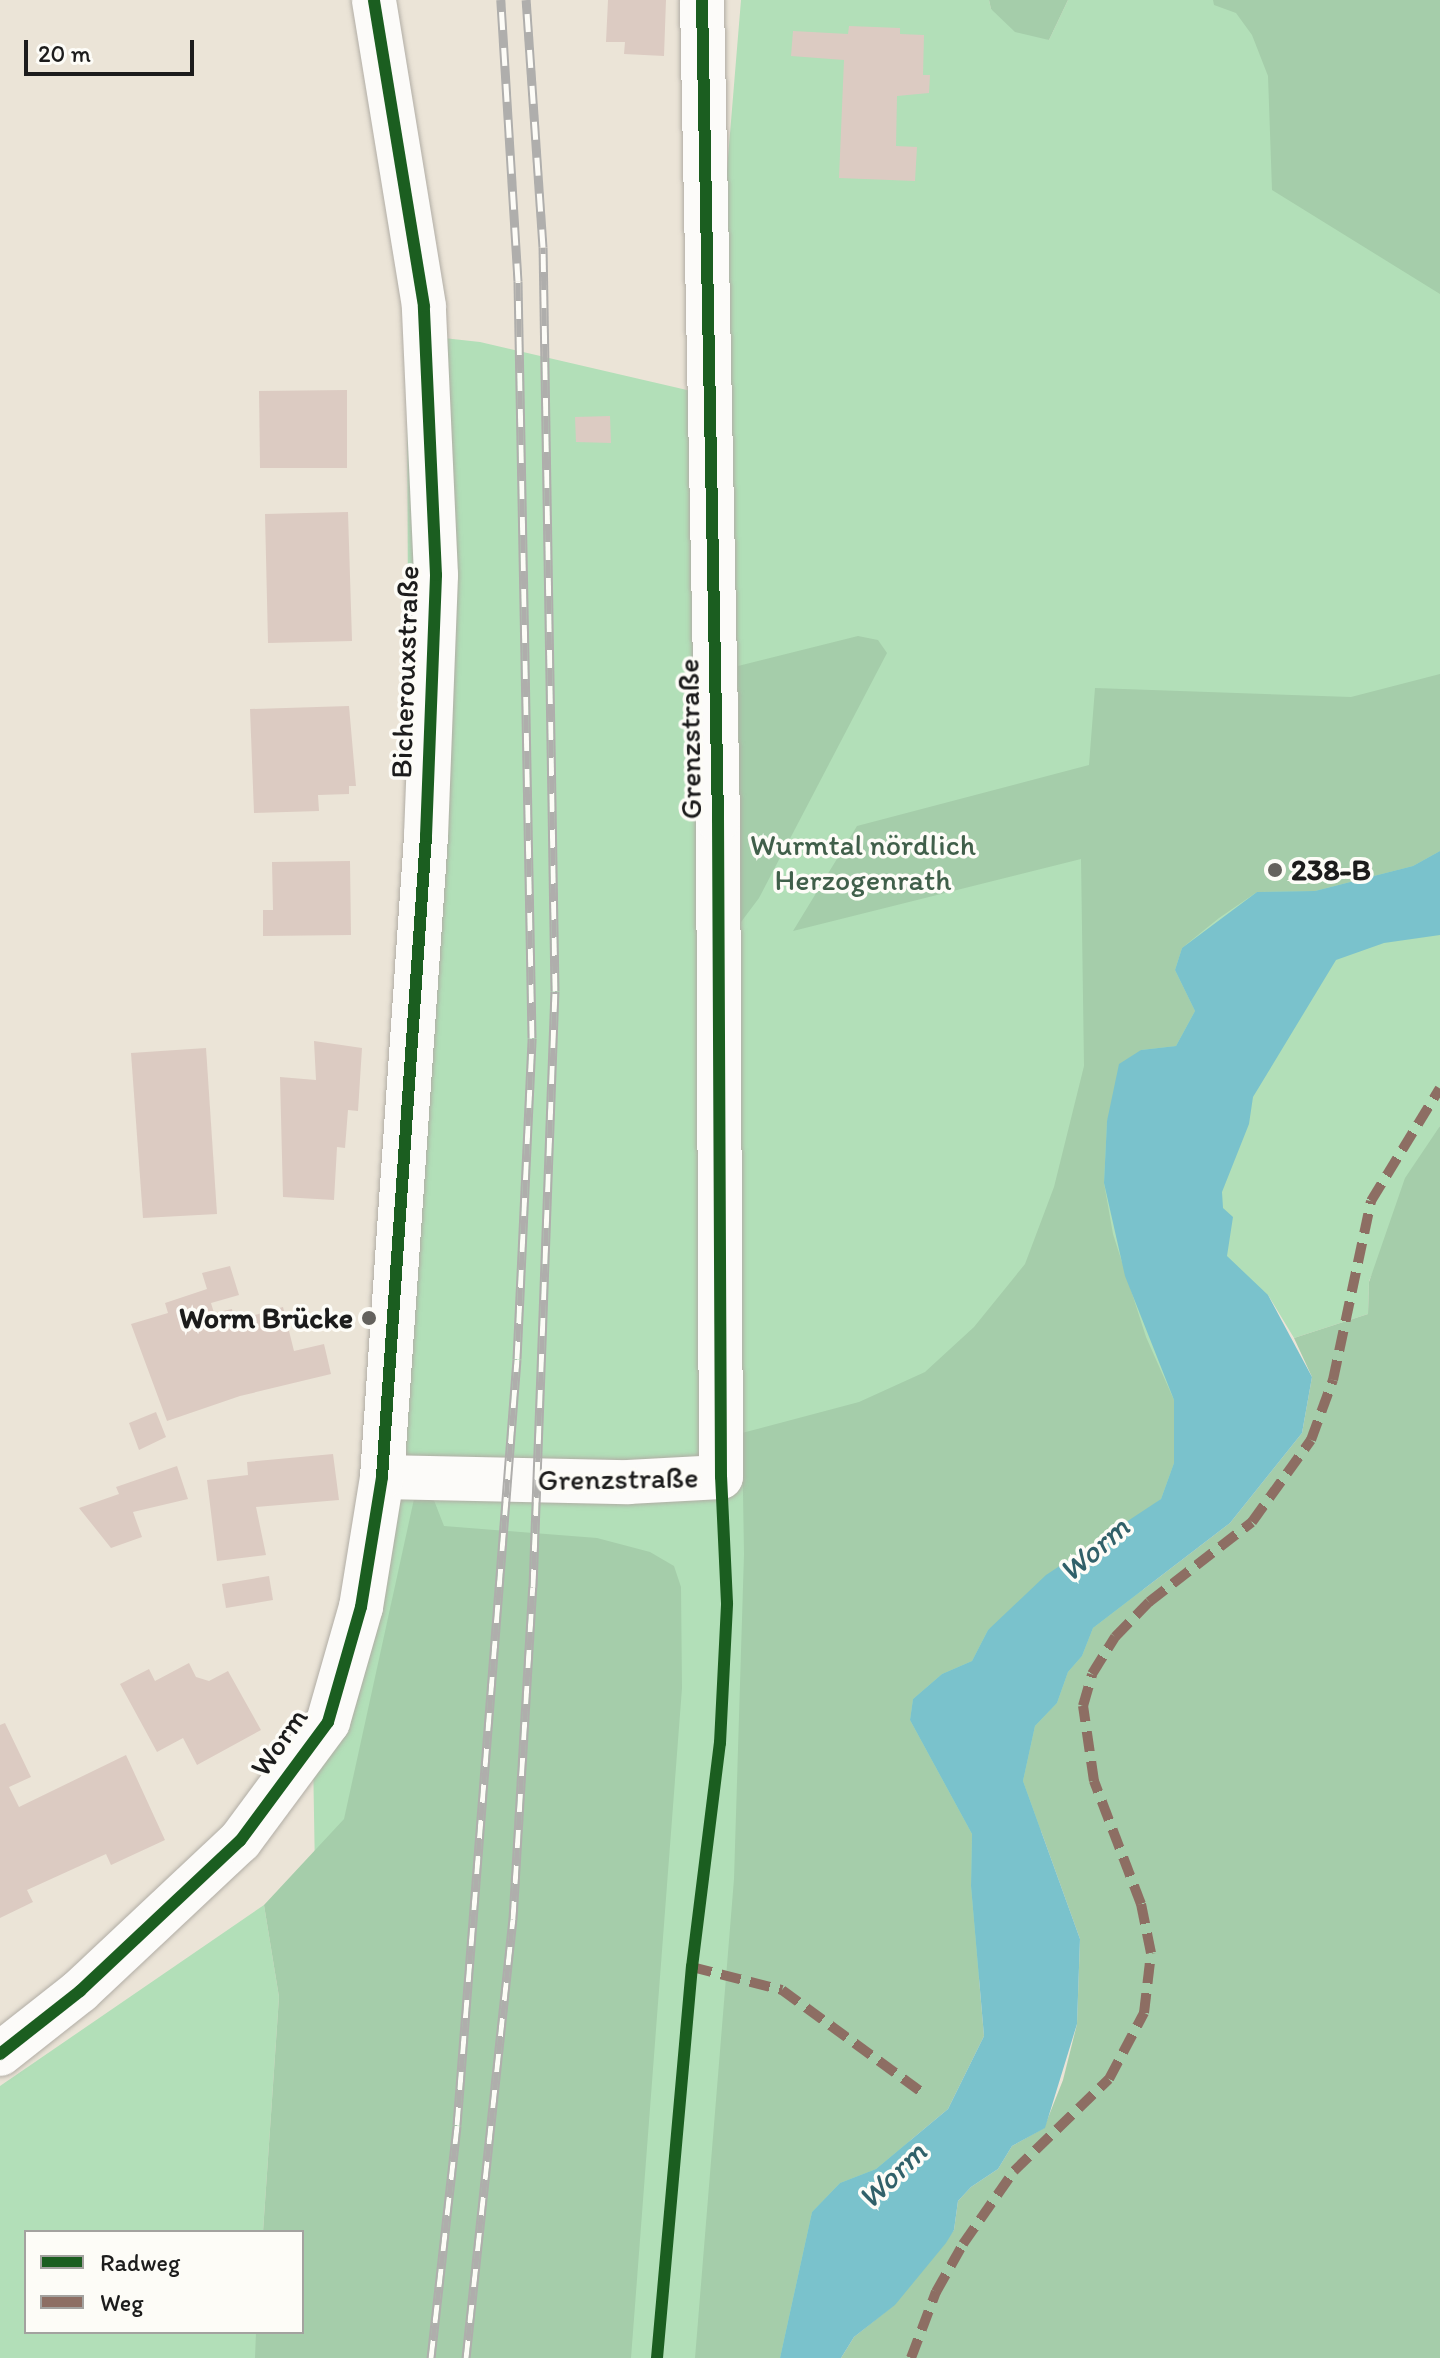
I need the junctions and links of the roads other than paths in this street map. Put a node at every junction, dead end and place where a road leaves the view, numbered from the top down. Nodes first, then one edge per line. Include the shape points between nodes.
1 (374, 0) edge
2 (702, 0) edge
3 (389, 1349) joint
4 (382, 1477) junction
5 (0, 2054) edge

1 - 3 street, Bicherouxstraße via 424,306 436,575 426,836
2 - 4 street, Grenzstraße via 718,835 721,1477 628,1482
3 - 4 street, Worm
4 - 5 street, Worm via 361,1607 328,1722 240,1841 80,1991

